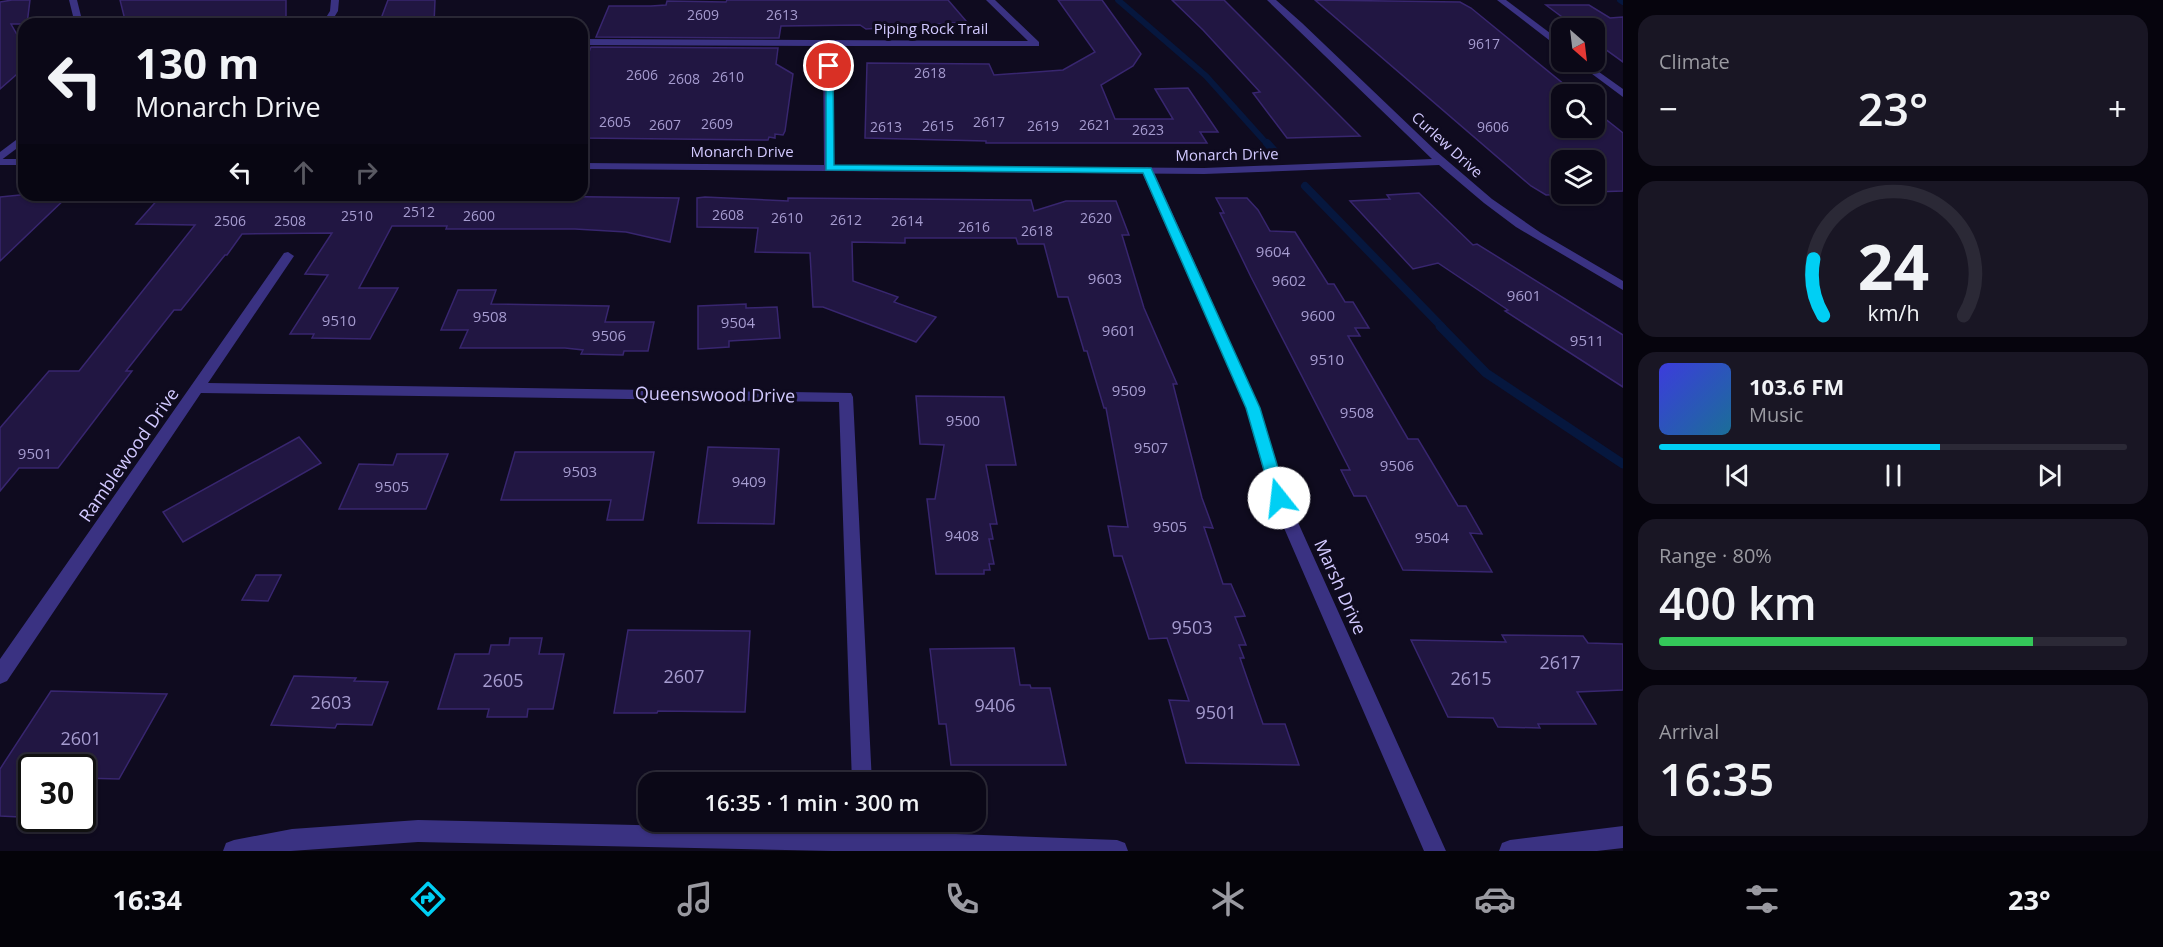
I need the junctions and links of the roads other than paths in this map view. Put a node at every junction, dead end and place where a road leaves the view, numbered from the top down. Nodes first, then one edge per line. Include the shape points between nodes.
1 (74, 0) edge
2 (335, 0) edge
3 (990, 0) edge
4 (1271, 0) edge
5 (1501, 0) edge
6 (78, 18) edge
7 (330, 18) edge
8 (1551, 39) edge
9 (588, 42) edge
10 (828, 44) junction
11 (1593, 72) edge
12 (1623, 94) edge
13 (18, 143) edge
14 (0, 160) edge
15 (18, 162) edge
16 (1441, 162) junction
17 (588, 166) edge
18 (829, 168) junction
19 (1147, 170) junction
20 (288, 256) dead end
21 (1623, 286) edge
22 (199, 388) junction
23 (0, 675) edge
24 (862, 772) edge
25 (1623, 837) edge
26 (864, 838) edge
27 (234, 851) edge
28 (1117, 851) edge
29 (1436, 851) edge
30 (1510, 851) edge

1 - 6 street
2 - 7 street
3 - 10 street, Piping Rock Trail via 1036,44
4 - 16 street, Curlew Drive
5 - 8 street
9 - 10 street, Piping Rock Trail
10 - 18 street
11 - 12 street
13 - 14 street
14 - 15 street
16 - 19 street, Monarch Drive via 1297,169
16 - 21 street, Curlew Drive via 1526,228
17 - 18 street, Monarch Drive
18 - 19 street, Monarch Drive
19 - 29 street, Marsh Drive via 1253,408 1279,498
20 - 22 street, Ramblewood Drive
22 - 23 street, Ramblewood Drive
22 - 24 street, Queenswood Drive via 846,397
25 - 30 street
26 - 27 street via 418,831 292,840
26 - 28 street

